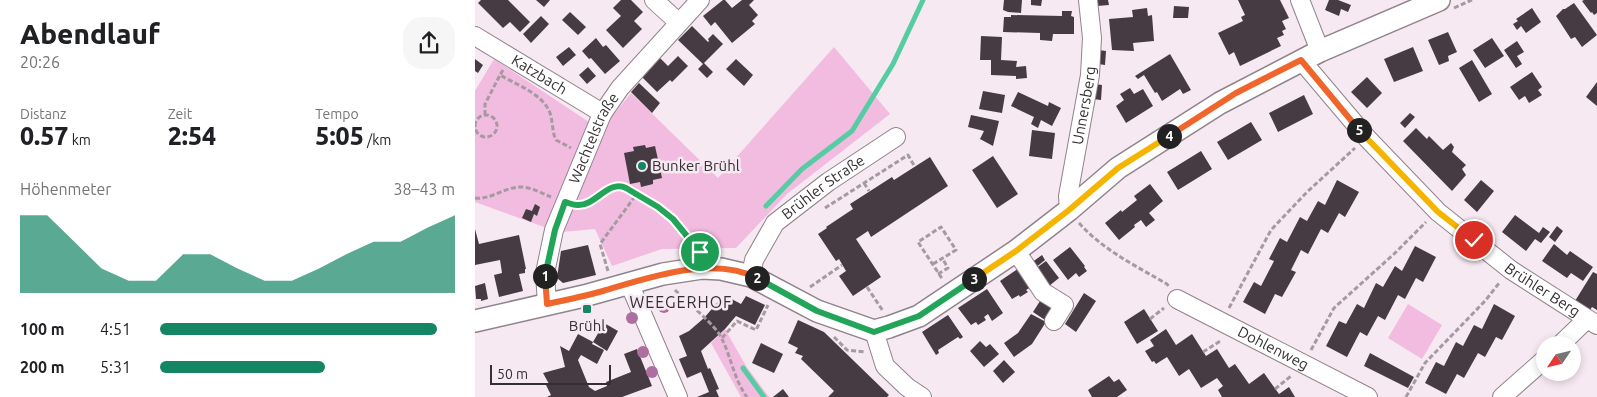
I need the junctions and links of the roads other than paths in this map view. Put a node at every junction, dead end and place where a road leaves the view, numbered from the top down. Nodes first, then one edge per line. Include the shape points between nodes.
1 (654, 0) edge
2 (700, 0) edge
3 (1089, 0) edge
4 (1300, 0) edge
5 (1439, 0) edge
6 (678, 22) junction
7 (475, 36) edge
8 (1311, 56) junction
9 (603, 114) junction
10 (896, 137) dead end
11 (1073, 215) junction
12 (1016, 251) junction
13 (751, 276) junction
14 (629, 283) junction
15 (1177, 299) road end
16 (547, 304) junction
17 (475, 321) edge
18 (1054, 321) dead end
19 (1592, 322) edge
20 (877, 324) junction
21 (1573, 336) edge
22 (1536, 367) edge
23 (678, 397) edge
24 (922, 397) edge
25 (1368, 397) edge
26 (1502, 397) edge

1 - 6 street
2 - 6 street, Wachtelstraße
3 - 11 street, Unnersberg via 1090,75 1068,196
4 - 8 street, Brühler Berg
5 - 8 main road
6 - 9 street, Wachtelstraße via 619,88
7 - 9 street, Katzbach
8 - 11 main road via 1236,93 1118,168
8 - 19 street, Brühler Berg via 1367,138 1438,212 1511,270
9 - 16 street, Wachtelstraße via 555,230 545,273
10 - 13 street, Brühler Straße via 828,182 775,223 754,260
11 - 12 main road
12 - 18 street via 1043,292 1064,305
12 - 20 main road via 919,316
13 - 14 main road via 702,268
13 - 20 main road via 817,311
14 - 16 main road
14 - 23 street
15 - 25 street, Dohlenweg
16 - 17 main road
19 - 21 street
20 - 24 street via 885,366
22 - 26 street

